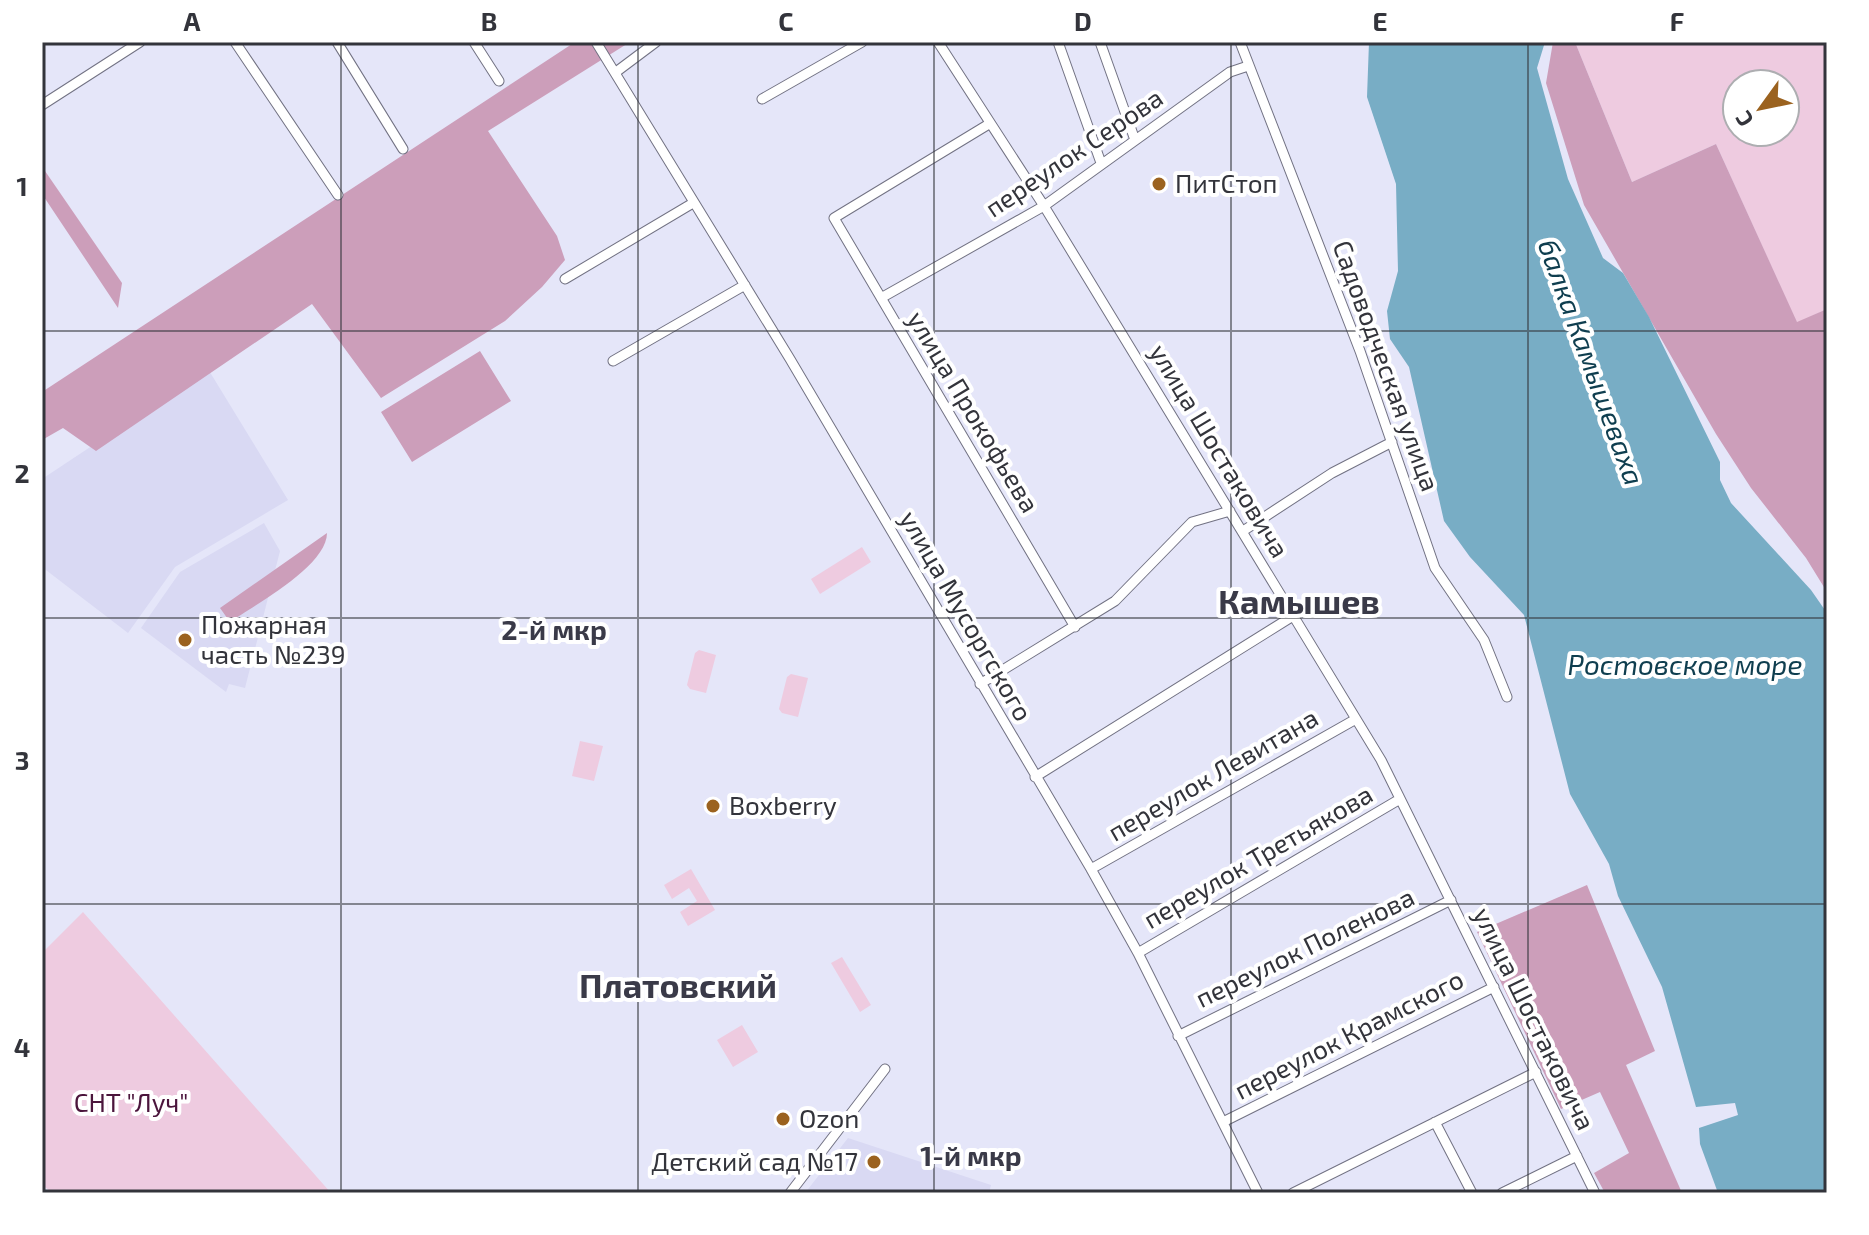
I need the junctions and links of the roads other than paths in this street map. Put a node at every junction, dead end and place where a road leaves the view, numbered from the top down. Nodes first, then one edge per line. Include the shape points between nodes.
1 (140, 42) edge
2 (235, 42) edge
3 (337, 42) edge
4 (474, 42) edge
5 (596, 42) edge
6 (656, 42) edge
7 (862, 42) edge
8 (938, 42) edge
9 (1058, 42) edge
10 (1100, 42) edge
11 (1240, 42) edge
12 (1248, 66) junction
13 (616, 72) junction
14 (499, 81) dead end
15 (762, 99) dead end
16 (42, 105) edge
17 (989, 124) junction
18 (1135, 140) junction
19 (403, 149) dead end
20 (1101, 163) junction
21 (338, 195) dead end
22 (693, 203) junction
23 (1044, 206) junction
24 (565, 279) dead end
25 (745, 285) junction
26 (881, 298) junction
27 (613, 361) dead end
28 (1392, 442) junction
29 (1230, 511) junction
30 (1243, 531) junction
31 (1293, 616) junction
32 (1075, 627) junction
33 (980, 684) junction
34 (1507, 697) dead end
35 (1356, 719) junction
36 (1035, 777) junction
37 (1400, 799) junction
38 (1091, 869) junction
39 (1451, 900) junction
40 (1138, 953) junction
41 (1494, 987) junction
42 (1178, 1036) junction
43 (885, 1069) dead end
44 (1536, 1072) junction
45 (1223, 1122) junction
46 (1435, 1122) junction
47 (1577, 1156) junction
48 (790, 1193) edge
49 (1258, 1193) edge
50 (1293, 1193) edge
51 (1472, 1193) edge
52 (1502, 1193) edge
53 (1595, 1193) edge

1 - 16 street
2 - 21 street
3 - 19 street
4 - 14 street
5 - 13 street, улица Мусоргского
6 - 13 street
7 - 15 street
8 - 17 street, улица Шостаковича
9 - 20 street
10 - 18 street
11 - 12 street, Садоводческая улица
12 - 18 street, переулок Серова via 1230,72
12 - 28 street, Садоводческая улица
13 - 22 street, улица Мусоргского
17 - 23 street, улица Шостаковича
17 - 26 street, улица Прокофьева via 834,218
18 - 20 street, переулок Серова
20 - 23 street, переулок Серова
22 - 24 street
22 - 25 street, улица Мусоргского
23 - 26 street, переулок Серова
23 - 29 street, улица Шостаковича
25 - 27 street
25 - 33 street, улица Мусоргского
26 - 32 street, улица Прокофьева
28 - 30 street via 1332,473
28 - 34 street, Садоводческая улица via 1435,568 1484,640
29 - 30 street, улица Шостаковича
29 - 32 street via 1192,522 1115,601
30 - 31 street, улица Шостаковича
31 - 35 street, улица Шостаковича
31 - 36 street
32 - 33 street
33 - 36 street, улица Мусоргского
35 - 37 street, улица Шостаковича
35 - 38 street, переулок Левитана
36 - 38 street, улица Мусоргского
37 - 39 street, улица Шостаковича
37 - 40 street, переулок Третьякова
38 - 40 street, улица Мусоргского
39 - 41 street, улица Шостаковича
39 - 42 street, переулок Поленова
40 - 42 street, улица Мусоргского
41 - 44 street, улица Шостаковича
41 - 45 street, переулок Крамского
42 - 45 street, улица Мусоргского
43 - 48 street
44 - 46 street
44 - 47 street, улица Шостаковича
45 - 49 street, улица Мусоргского
46 - 50 street
46 - 51 street
47 - 52 street
47 - 53 street, улица Шостаковича

